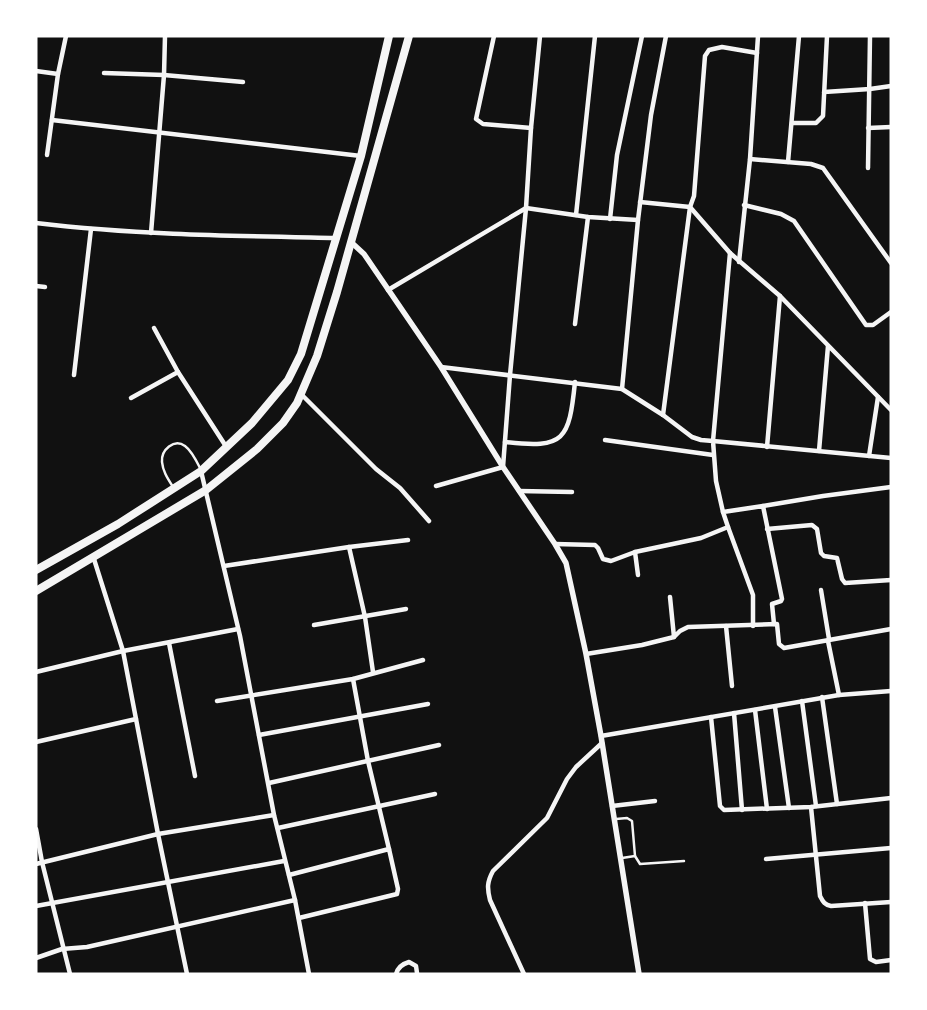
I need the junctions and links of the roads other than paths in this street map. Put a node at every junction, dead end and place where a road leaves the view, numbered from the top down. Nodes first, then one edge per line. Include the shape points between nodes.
1 (66, 36) edge
2 (165, 36) edge
3 (389, 36) edge
4 (409, 36) edge
5 (494, 36) edge
6 (540, 36) edge
7 (595, 36) edge
8 (642, 36) edge
9 (666, 36) edge
10 (758, 36) edge
11 (798, 36) edge
12 (827, 36) edge
13 (870, 36) edge
14 (757, 53) junction
15 (36, 71) edge
16 (104, 72) dead end
17 (58, 74) junction
18 (164, 75) junction
19 (243, 82) dead end
20 (891, 86) edge
21 (870, 89) junction
22 (824, 92) junction
23 (52, 120) junction
24 (792, 123) junction
25 (891, 127) edge
26 (531, 128) junction
27 (868, 128) junction
28 (158, 132) junction
29 (47, 155) dead end
30 (361, 156) junction
31 (750, 160) junction
32 (788, 162) junction
33 (868, 168) dead end
34 (640, 202) junction
35 (744, 205) junction
36 (690, 206) junction
37 (526, 208) junction
38 (576, 215) junction
39 (588, 216) junction
40 (610, 219) junction
41 (638, 220) junction
42 (36, 223) edge
43 (90, 230) junction
44 (151, 233) junction
45 (335, 238) junction
46 (351, 242) junction
47 (730, 253) junction
48 (740, 262) junction
49 (891, 263) edge
50 (36, 286) edge
51 (45, 287) dead end
52 (388, 290) junction
53 (780, 296) junction
54 (891, 312) edge
55 (575, 324) dead end
56 (154, 328) dead end
57 (828, 346) junction
58 (441, 367) junction
59 (178, 372) junction
60 (74, 374) dead end
61 (510, 375) junction
62 (575, 382) junction
63 (622, 388) junction
64 (301, 394) junction
65 (878, 397) junction
66 (131, 398) dead end
67 (891, 410) edge
68 (664, 415) junction
69 (605, 440) dead end
70 (713, 441) junction
71 (505, 442) junction
72 (766, 447) junction
73 (226, 448) junction
74 (819, 451) junction
75 (713, 455) junction
76 (869, 456) junction
77 (891, 458) edge
78 (503, 467) junction
79 (201, 471) junction
80 (436, 486) dead end
81 (891, 487) edge
82 (174, 488) junction
83 (206, 490) junction
84 (520, 491) junction
85 (572, 492) dead end
86 (763, 506) junction
87 (723, 512) junction
88 (429, 521) dead end
89 (728, 527) junction
90 (767, 529) junction
91 (408, 540) dead end
92 (555, 544) junction
93 (349, 547) junction
94 (635, 552) junction
95 (93, 556) junction
96 (224, 566) junction
97 (36, 570) edge
98 (638, 575) dead end
99 (891, 580) edge
100 (821, 590) dead end
101 (36, 591) edge
102 (670, 597) dead end
103 (406, 609) dead end
104 (364, 617) junction
105 (774, 624) junction
106 (314, 625) dead end
107 (726, 626) junction
108 (753, 626) junction
109 (238, 629) junction
110 (891, 630) edge
111 (674, 637) junction
112 (829, 639) junction
113 (169, 643) junction
114 (123, 651) junction
115 (586, 654) junction
116 (423, 660) dead end
117 (36, 672) edge
118 (373, 672) junction
119 (353, 679) junction
120 (732, 686) dead end
121 (891, 691) edge
122 (839, 694) junction
123 (252, 696) junction
124 (822, 697) junction
125 (218, 701) dead end
126 (802, 701) junction
127 (428, 704) dead end
128 (775, 707) junction
129 (755, 710) junction
130 (734, 713) junction
131 (361, 717) junction
132 (711, 717) junction
133 (136, 719) junction
134 (259, 735) junction
135 (601, 736) junction
136 (36, 742) edge
137 (602, 743) junction
138 (439, 745) dead end
139 (368, 761) junction
140 (195, 776) dead end
141 (268, 783) junction
142 (435, 794) dead end
143 (891, 798) edge
144 (655, 801) dead end
145 (837, 804) junction
146 (379, 806) junction
147 (612, 806) junction
148 (814, 806) junction
149 (789, 808) junction
150 (767, 809) junction
151 (742, 810) junction
152 (274, 814) junction
153 (614, 820) junction
154 (278, 828) junction
155 (36, 829) edge
156 (158, 834) junction
157 (891, 848) edge
158 (389, 849) junction
159 (635, 856) junction
160 (817, 856) junction
161 (621, 858) junction
162 (766, 859) dead end
163 (284, 861) junction
164 (684, 861) dead end
165 (42, 862) junction
166 (36, 864) edge
167 (288, 875) junction
168 (168, 881) junction
169 (295, 900) junction
170 (891, 902) edge
171 (52, 903) junction
172 (865, 903) junction
173 (36, 906) edge
174 (299, 918) junction
175 (177, 927) junction
176 (62, 949) junction
177 (36, 958) edge
178 (891, 960) edge
179 (417, 973) edge
180 (70, 974) edge
181 (187, 974) edge
182 (309, 974) edge
183 (396, 974) edge
184 (524, 974) edge
185 (639, 974) edge

1 - 17 street
2 - 18 street
3 - 30 highway
4 - 46 highway
5 - 26 street via 476,119 484,124
6 - 26 street
7 - 38 street
8 - 40 street via 617,155
9 - 34 street via 651,115
10 - 14 street
11 - 24 street
12 - 22 street
13 - 21 street
14 - 31 street
14 - 36 street via 722,47 708,50 705,56 694,196
15 - 17 street
16 - 18 street
17 - 23 street
18 - 19 street
18 - 28 street
20 - 21 street
21 - 22 street
21 - 27 street
22 - 24 street via 823,116 816,123
23 - 28 street
23 - 29 street
24 - 32 street
25 - 27 street
26 - 37 street
27 - 33 street
28 - 30 street
28 - 44 street
30 - 45 highway
31 - 32 street
31 - 35 street
32 - 49 street via 823,168
34 - 36 street
34 - 41 street
35 - 48 street
35 - 54 street via 781,214 794,221 866,325 873,325
36 - 47 street
36 - 68 street
37 - 38 street
37 - 52 street
37 - 61 street
38 - 39 street
39 - 40 street
39 - 55 street
40 - 41 street
41 - 63 street
42 - 43 street
43 - 44 street
43 - 60 street
44 - 45 street
45 - 73 highway via 301,354 288,380
46 - 52 street via 364,254
46 - 64 highway via 317,356
47 - 48 street
47 - 70 street
48 - 53 street
50 - 51 street
52 - 58 street
53 - 57 street
53 - 72 street
56 - 59 street
57 - 65 street
57 - 74 street
58 - 61 street
58 - 78 street
59 - 66 street
59 - 73 street
61 - 62 street
61 - 71 street
62 - 63 street
62 - 71 street via 567,429 558,440 545,444
63 - 68 street
64 - 83 highway via 283,423
64 - 88 street via 376,469 400,488
65 - 67 street
65 - 76 street
68 - 70 street via 696,439
69 - 75 street
70 - 72 street
70 - 75 street
71 - 78 street
72 - 74 street
73 - 79 highway
74 - 76 street
75 - 87 street
76 - 77 street
78 - 80 street
78 - 84 street
79 - 82 highway
79 - 82 lane via 184,445 172,444 166,448 162,460 165,474
79 - 83 street
81 - 86 street
82 - 97 highway
83 - 95 highway
83 - 96 street
84 - 85 street
84 - 92 street
86 - 87 street
86 - 90 street
87 - 89 street
89 - 94 street via 701,538
89 - 108 street via 753,595
90 - 99 street via 812,525 817,529 821,553 837,558 845,582
90 - 105 street via 782,599 772,604
91 - 93 street
92 - 94 street via 595,545 603,560 608,562
92 - 115 street via 566,563
93 - 96 street
93 - 104 street
94 - 98 street
95 - 101 highway
95 - 114 street
96 - 109 street
100 - 112 street
102 - 111 street
103 - 104 street
104 - 106 street
104 - 118 street
105 - 108 street
105 - 112 street via 779,626 782,647
107 - 108 street
107 - 111 street via 688,627
107 - 120 street
109 - 113 street
109 - 123 street
110 - 112 street
111 - 115 street
112 - 122 street
113 - 114 street
113 - 140 street
114 - 117 street
114 - 133 street
115 - 135 street
116 - 118 street
118 - 119 street
119 - 123 street
119 - 131 street
121 - 122 street
122 - 124 street
123 - 125 street
123 - 134 street
124 - 126 street
124 - 145 street
126 - 128 street
126 - 148 street
127 - 131 street
128 - 129 street
128 - 149 street
129 - 130 street
129 - 150 street
130 - 132 street
130 - 151 street
131 - 134 street
131 - 139 street
132 - 135 street
132 - 151 street via 720,806 724,810
133 - 136 street
133 - 156 street
134 - 141 street
135 - 137 street
137 - 147 street
137 - 184 street via 571,773 547,818 493,871 488,881 490,900
138 - 139 street
139 - 141 street
139 - 146 street
141 - 152 street
142 - 146 street
143 - 145 street
144 - 147 street
145 - 148 street
146 - 154 street
146 - 158 street
147 - 153 street
148 - 149 street
148 - 160 street
149 - 150 street
150 - 151 street
152 - 154 street
152 - 156 street
153 - 159 lane via 626,818 632,821
153 - 161 street
154 - 163 street
155 - 165 street
156 - 165 street
156 - 168 street
157 - 160 street
158 - 167 street
158 - 174 street via 397,894
159 - 161 lane
159 - 164 lane via 640,864
160 - 162 street
160 - 172 street via 820,896 826,905
161 - 185 street
163 - 167 street
163 - 168 street
165 - 166 street
165 - 171 street
167 - 169 street
168 - 171 street
168 - 175 street
169 - 174 street
169 - 175 street
170 - 172 street
171 - 173 street
171 - 176 street
172 - 178 street via 870,958 876,962
174 - 182 street
175 - 176 street via 87,947
175 - 181 street
176 - 177 street
176 - 180 street
179 - 183 street via 416,966 409,962 398,968

